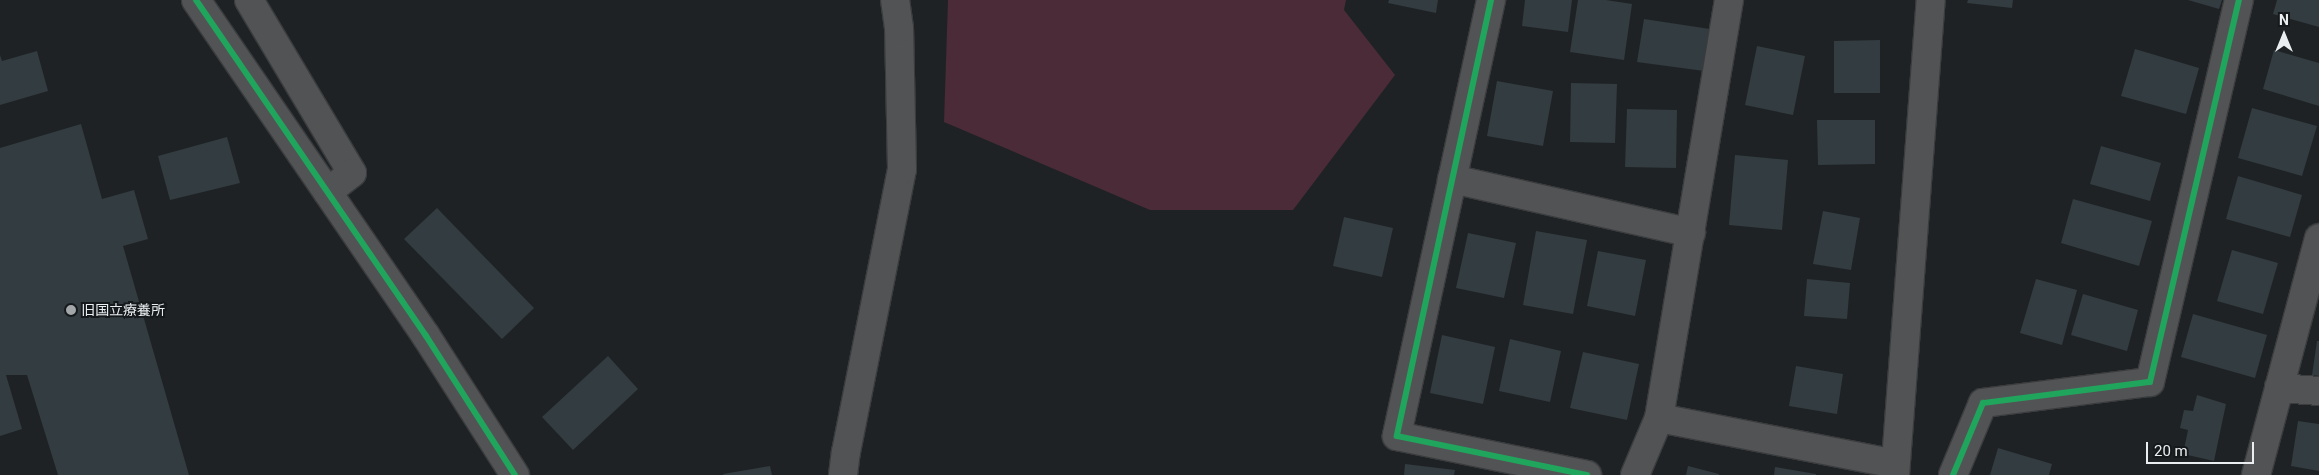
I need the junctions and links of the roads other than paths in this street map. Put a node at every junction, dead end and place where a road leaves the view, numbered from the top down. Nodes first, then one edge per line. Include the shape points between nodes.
1 (196, 0) edge
2 (249, 0) edge
3 (895, 0) edge
4 (1491, 0) edge
5 (1729, 0) edge
6 (1932, 0) edge
7 (2239, 0) edge
8 (1452, 179) junction
9 (328, 192) junction
10 (1692, 233) junction
11 (2319, 238) edge
12 (2280, 388) junction
13 (2319, 391) edge
14 (1659, 418) junction
15 (1895, 469) edge
16 (515, 475) edge
17 (843, 475) edge
18 (1587, 475) edge
19 (1635, 475) edge
20 (1953, 475) edge
21 (2256, 475) edge

1 - 9 street
2 - 9 street via 352,173
3 - 17 street via 899,28 902,169
4 - 8 street
5 - 10 street
6 - 15 street
7 - 20 street via 2150,382 1983,403
8 - 10 street
8 - 18 street via 1398,436
9 - 16 street
10 - 14 street
11 - 12 street
12 - 13 street
12 - 21 street
14 - 15 street
14 - 19 street

